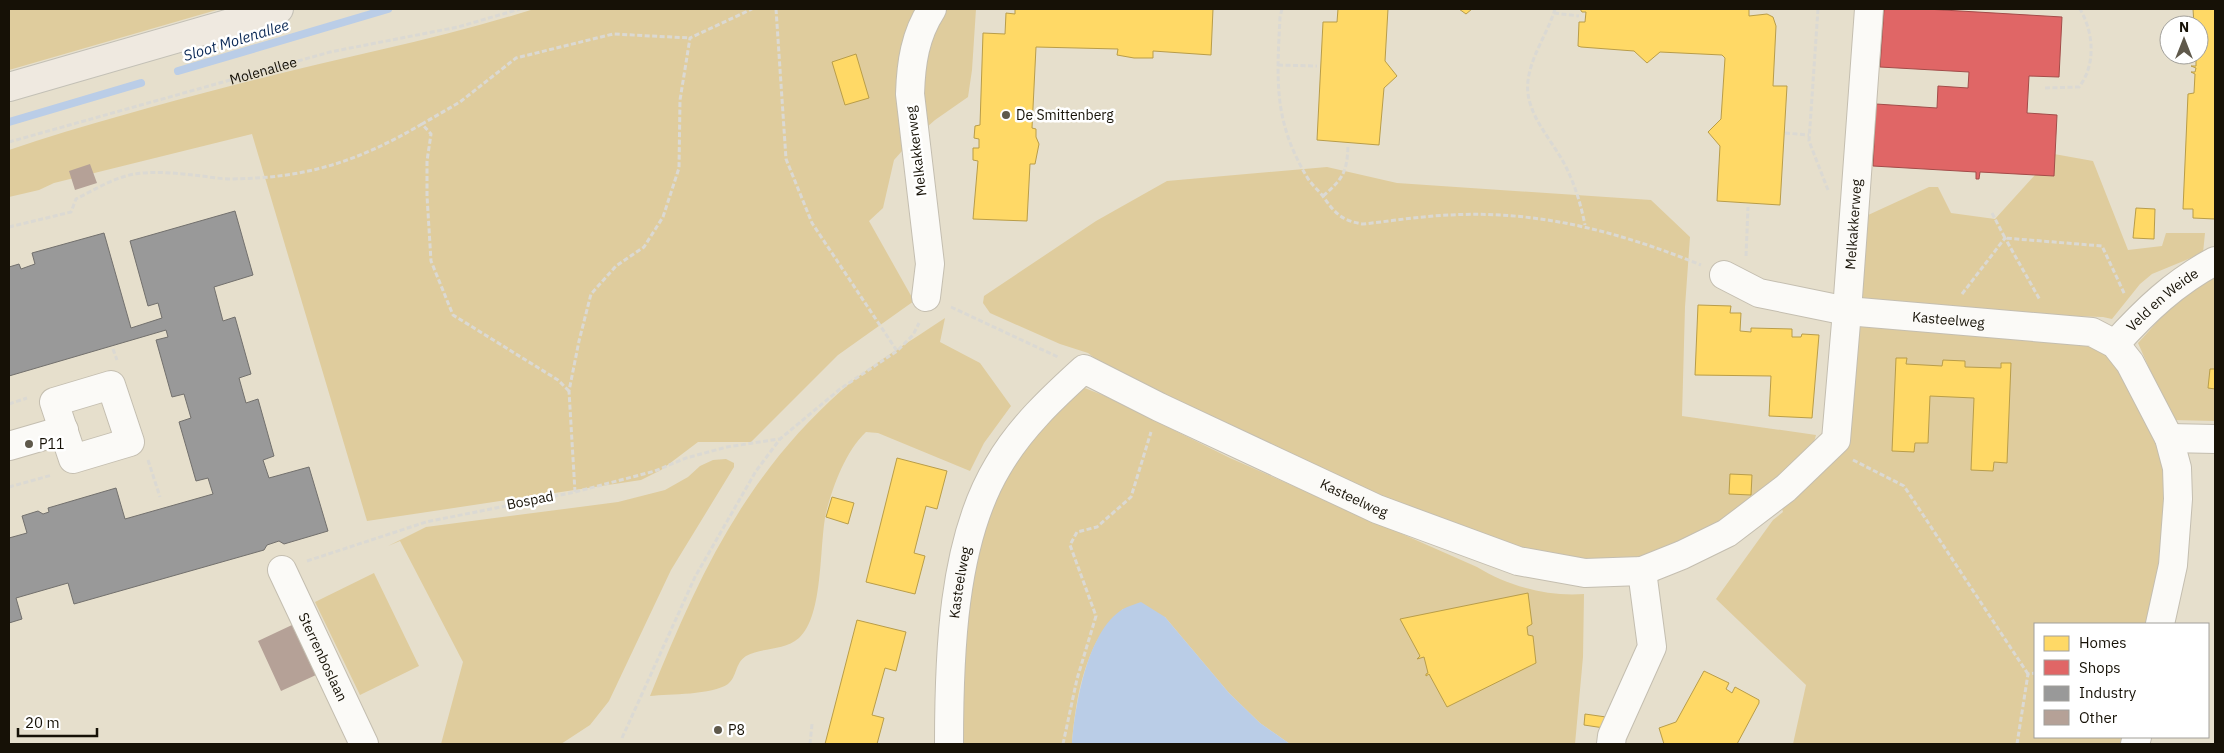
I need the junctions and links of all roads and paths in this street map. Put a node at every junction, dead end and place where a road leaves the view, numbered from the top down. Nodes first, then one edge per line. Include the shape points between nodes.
1 (279, 9) edge
2 (520, 9) edge
3 (752, 9) edge
4 (776, 9) edge
5 (932, 9) edge
6 (1282, 9) edge
7 (1555, 9) edge
8 (1818, 9) edge
9 (1869, 9) edge
10 (2080, 9) edge
11 (1554, 13) junction
12 (1579, 16) dead end
13 (690, 38) junction
14 (1278, 65) junction
15 (1317, 66) dead end
16 (9, 87) edge
17 (2045, 88) dead end
18 (422, 124) junction
19 (1786, 133) dead end
20 (1810, 135) junction
21 (9, 142) edge
22 (1348, 146) dead end
23 (1323, 196) junction
24 (1748, 207) dead end
25 (1992, 213) dead end
26 (1854, 216) junction
27 (1585, 225) junction
28 (9, 227) edge
29 (2005, 238) junction
30 (2215, 261) edge
31 (1735, 280) junction
32 (926, 297) junction
33 (1847, 311) junction
34 (1942, 320) junction
35 (2137, 320) junction
36 (2057, 328) junction
37 (2115, 344) junction
38 (897, 351) junction
39 (1084, 369) junction
40 (569, 391) junction
41 (1159, 407) junction
42 (64, 430) junction
43 (2169, 438) junction
44 (780, 439) junction
45 (2215, 439) edge
46 (130, 442) junction
47 (9, 446) edge
48 (1828, 448) junction
49 (72, 459) junction
50 (9, 487) edge
51 (575, 492) junction
52 (160, 497) dead end
53 (282, 570) joint
54 (1642, 571) junction
55 (2160, 623) edge
56 (2034, 673) edge
57 (2028, 674) junction
58 (812, 724) dead end
59 (622, 738) dead end
60 (364, 744) edge
61 (810, 744) edge
62 (949, 744) edge
63 (1063, 744) edge
64 (1611, 744) edge
65 (2017, 744) edge

1 - 16 main road
2 - 21 path, Molenallee via 458,27 330,52
3 - 13 path
4 - 38 path via 786,159 812,223
5 - 32 street, Melkakkerweg via 921,26 910,68 910,94 930,264
6 - 14 path
7 - 11 path
8 - 20 path
9 - 26 street, Melkakkerweg
10 - 17 path via 2091,39 2086,78 2079,87
11 - 12 path
11 - 27 path via 1533,61 1527,97 1567,168
13 - 18 path via 613,34 516,58 460,102
13 - 40 path via 680,100 679,168 663,217 644,247 616,266 591,294
14 - 15 path
14 - 23 path via 1282,124 1308,179
18 - 28 path via 355,159 315,171 228,179 136,174 76,199 71,212
18 - 40 path via 431,134 427,196 431,261 453,315 558,380
19 - 20 path
20 - 26 path via 1809,141 1837,214
22 - 23 path via 1345,173
23 - 27 path via 1336,215 1363,224 1478,214
24 - 31 path
25 - 29 path
26 - 33 street, Melkakkerweg
27 - 31 path via 1653,246
29 - 34 path
29 - 35 path via 2102,246
29 - 36 path
30 - 35 street, Veld en Weide via 2176,284
31 - 33 street via 1777,298
32 - 38 path via 913,335
32 - 39 path via 974,316
33 - 34 street, Kasteelweg
33 - 48 street, Kasteelweg via 1836,440
34 - 36 street, Kasteelweg
35 - 37 street, Veld en Weide
36 - 37 street, Kasteelweg via 2092,332
37 - 43 street, Kasteelweg via 2130,363
38 - 44 path via 840,389
39 - 41 street, Kasteelweg
39 - 62 street, Kasteelweg via 1058,392 1018,437 998,466 977,508 955,610
40 - 51 path
41 - 54 street, Kasteelweg via 1377,509 1518,561 1585,573
41 - 63 path via 1131,497 1097,528 1077,532 1070,545 1096,616 1077,679
42 - 46 street via 54,402 111,385
42 - 47 street
42 - 49 street
43 - 45 street
43 - 55 street, Kasteelweg via 2177,468 2178,499 2173,565
44 - 51 path, Bospad via 726,447 655,471
44 - 59 path via 756,471 695,577
46 - 49 street
46 - 52 path via 144,448
48 - 54 street, Kasteelweg via 1786,488 1727,533
48 - 57 path via 1904,486
49 - 50 path via 77,468
51 - 53 path, Bospad via 426,522
53 - 60 street, Sterrenboslaan
54 - 64 street via 1652,647
56 - 57 path
57 - 65 path
58 - 61 path

